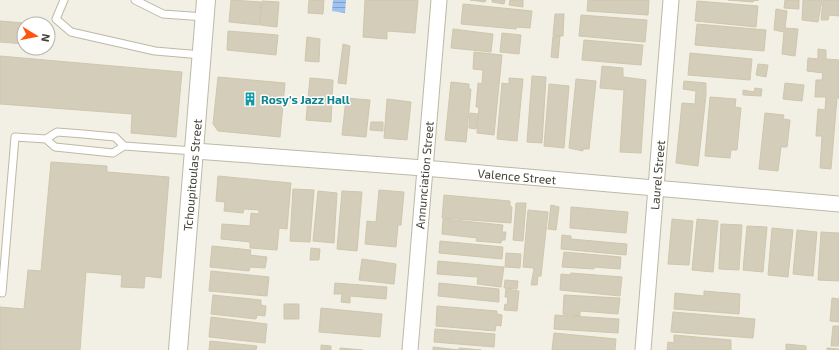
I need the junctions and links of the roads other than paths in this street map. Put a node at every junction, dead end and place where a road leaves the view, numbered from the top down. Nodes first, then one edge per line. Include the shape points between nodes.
1 (64, 0) edge
2 (135, 0) edge
3 (439, 0) edge
4 (672, 0) edge
5 (205, 9) edge
6 (202, 55) junction
7 (46, 139) junction
8 (124, 146) junction
9 (195, 151) junction
10 (424, 168) junction
11 (656, 187) junction
12 (839, 204) edge
13 (2, 293) dead end
14 (178, 350) edge
15 (410, 350) edge
16 (643, 350) edge

1 - 6 lane via 56,19 71,32 155,50
2 - 5 lane via 163,14
3 - 10 street, Annunciation Street
4 - 11 street, Laurel Street
5 - 6 street, Tchoupitoulas Street
6 - 9 street, Tchoupitoulas Street
7 - 8 lane via 55,147 113,153
7 - 8 lane via 57,132 76,133 115,137
7 - 13 lane via 15,137
8 - 9 lane
9 - 10 street, Valence Street
9 - 14 street, Tchoupitoulas Street
10 - 11 street, Valence Street
10 - 15 street, Annunciation Street
11 - 12 street, Valence Street
11 - 16 street, Laurel Street

